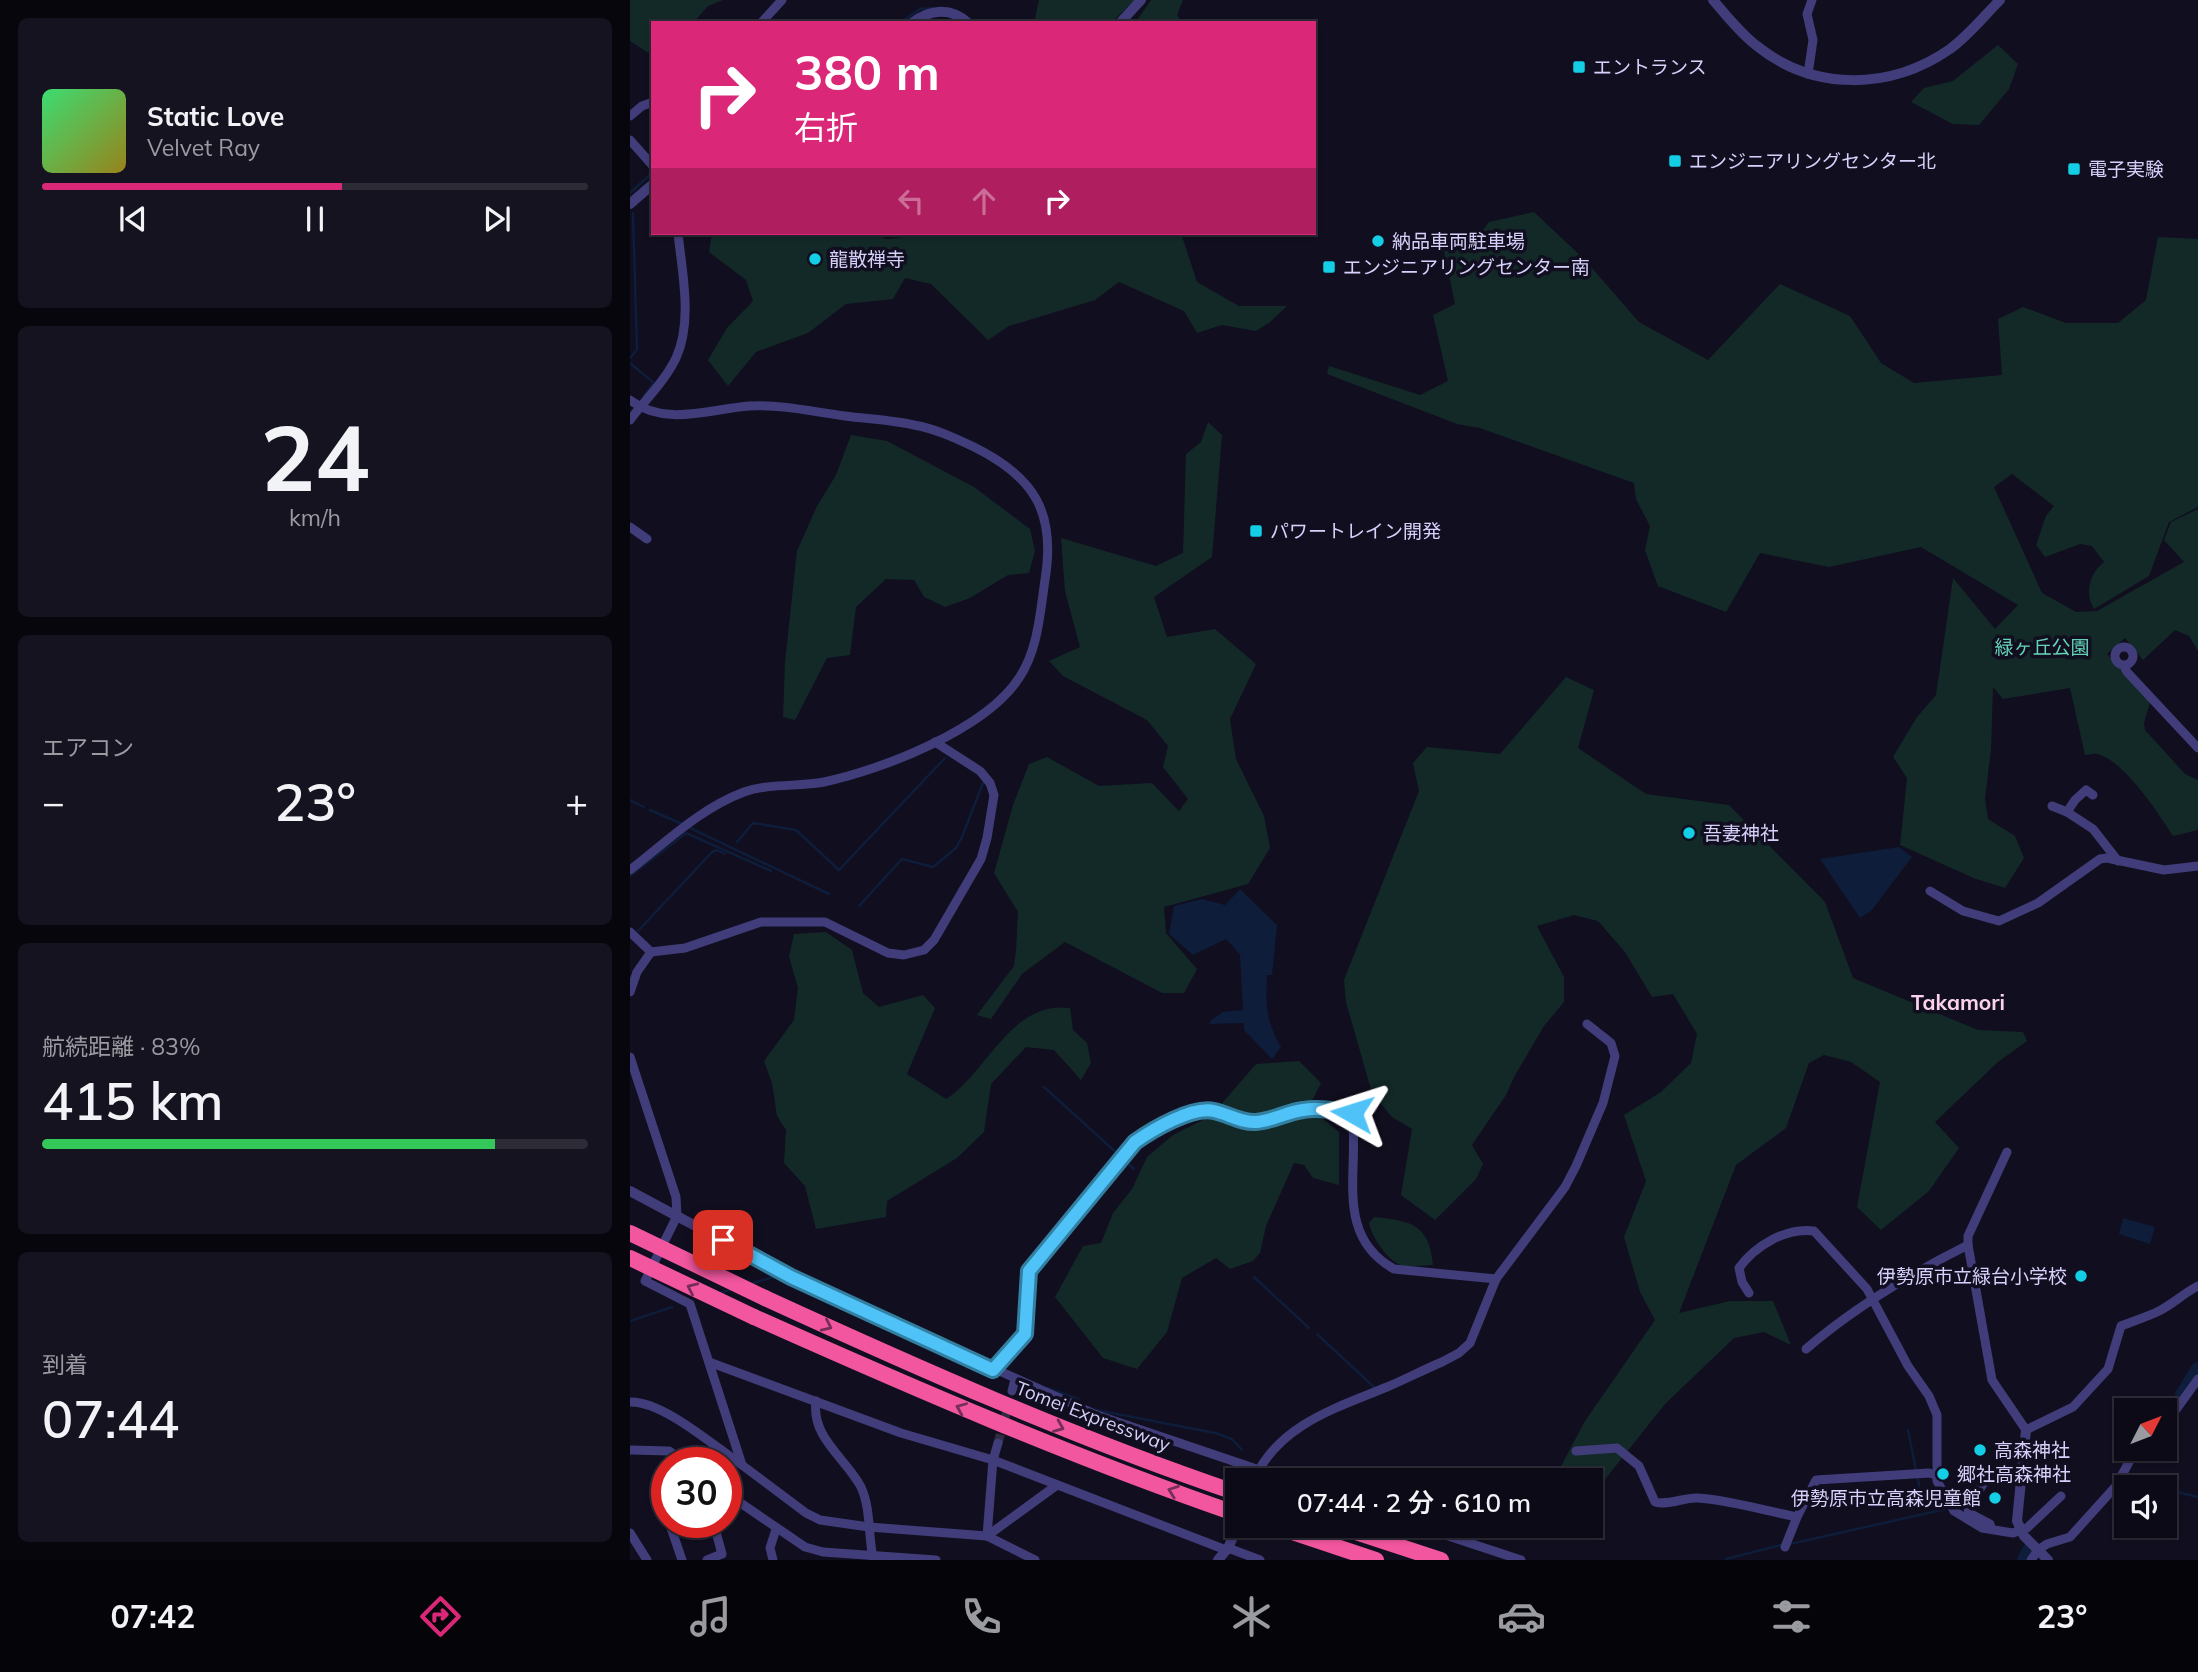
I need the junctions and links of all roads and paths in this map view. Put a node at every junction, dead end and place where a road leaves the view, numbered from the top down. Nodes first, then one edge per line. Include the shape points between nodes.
1 (782, 0) edge
2 (1141, 0) edge
3 (1713, 0) edge
4 (1812, 0) edge
5 (2000, 0) edge
6 (763, 21) edge
7 (915, 21) edge
8 (966, 21) edge
9 (1122, 21) edge
10 (1808, 74) junction
11 (651, 103) edge
12 (630, 116) edge
13 (630, 140) edge
14 (651, 164) edge
15 (651, 186) edge
16 (630, 204) edge
17 (678, 235) edge
18 (630, 400) edge
19 (639, 408) junction
20 (630, 420) edge
21 (630, 527) edge
22 (647, 539) dead end
23 (2124, 666) dead end
24 (935, 742) junction
25 (2198, 748) edge
26 (2093, 795) dead end
27 (2052, 806) dead end
28 (2067, 812) junction
29 (2118, 861) junction
30 (2198, 866) edge
31 (630, 870) edge
32 (1930, 891) dead end
33 (630, 932) edge
34 (651, 952) junction
35 (630, 992) edge
36 (1587, 1024) dead end
37 (630, 1057) edge
38 (2007, 1152) dead end
39 (630, 1191) edge
40 (677, 1216) junction
41 (630, 1233) edge
42 (1968, 1245) junction
43 (630, 1258) edge
44 (791, 1277) joint
45 (1496, 1279) junction
46 (2198, 1286) edge
47 (1749, 1293) dead end
48 (1873, 1298) junction
49 (1806, 1349) dead end
50 (709, 1362) junction
51 (993, 1370) junction
52 (2198, 1379) edge
53 (1015, 1380) junction
54 (1012, 1391) tunnel mouth
55 (816, 1401) junction
56 (630, 1402) edge
57 (2177, 1408) edge
58 (2026, 1430) junction
59 (998, 1443) tunnel mouth
60 (716, 1447) edge
61 (736, 1447) edge
62 (630, 1450) edge
63 (651, 1451) edge
64 (1576, 1451) dead end
65 (993, 1460) junction
66 (2130, 1461) edge
67 (742, 1465) edge
68 (1253, 1468) edge
69 (1260, 1468) edge
70 (1982, 1469) dead end
71 (1936, 1475) junction
72 (1057, 1485) junction
73 (1225, 1489) edge
74 (2061, 1496) dead end
75 (742, 1505) edge
76 (1225, 1510) edge
77 (1797, 1517) junction
78 (869, 1527) junction
79 (776, 1529) junction
80 (1991, 1530) junction
81 (2021, 1531) junction
82 (630, 1533) edge
83 (987, 1536) junction
84 (674, 1538) edge
85 (717, 1538) edge
86 (1232, 1538) edge
87 (1309, 1538) edge
88 (1374, 1538) edge
89 (1454, 1538) edge
90 (1785, 1547) dead end
91 (1227, 1549) junction
92 (2034, 1555) edge
93 (824, 1556) edge
94 (722, 1557) edge
95 (873, 1557) edge
96 (923, 1559) edge
97 (647, 1560) edge
98 (682, 1560) edge
99 (708, 1560) edge
100 (773, 1560) edge
101 (936, 1560) edge
102 (1035, 1560) edge
103 (1218, 1560) edge
104 (1260, 1560) edge
105 (1376, 1560) edge
106 (1441, 1560) edge
107 (1521, 1560) edge
108 (2048, 1560) edge

1 - 6 street
2 - 9 street
3 - 10 street via 1756,45
4 - 10 street via 1807,14 1813,40
5 - 10 street via 1961,40 1916,67 1885,78 1857,81
7 - 8 street via 939,11
11 - 12 street
13 - 14 street
15 - 16 street
17 - 19 street via 684,297 677,356
18 - 19 street
19 - 20 street
19 - 24 street via 682,415 781,407 915,425 987,454 1023,481 1038,501 1046,526 1047,569 1031,651 1008,693
21 - 22 street
23 - 25 street
24 - 31 street via 825,781 748,790 709,808
24 - 34 street via 970,763 990,783 994,795 982,859 924,950 888,953 825,922 761,922 685,947
26 - 28 street via 2086,790
27 - 28 street
28 - 29 street via 2093,829
29 - 30 street via 2164,870
29 - 32 street via 2101,859 2038,902 1999,921 1963,911
33 - 34 street
34 - 35 street
36 - 45 street via 1611,1043 1615,1056 1603,1103 1564,1187
37 - 40 street via 676,1197
38 - 42 street
39 - 40 street
40 - 44 street
40 - 50 street via 645,1281 690,1304
41 -> 73 highway, Tomei Expressway, bridge via 912,1366
42 - 48 street
42 - 58 street via 1992,1380
76 -> 43 highway, bridge via 907,1386
44 - 51 street
45 - 51 street via 1394,1269 1372,1252 1355,1222 1352,1113 1303,1110 1252,1123 1201,1111 1155,1128 1135,1142 1029,1271 1025,1334
45 - 69 street via 1475,1335 1459,1353 1325,1411 1278,1444
46 - 58 street via 2156,1312 2121,1326 2108,1369 2073,1407
47 - 48 street via 1740,1268 1749,1255 1802,1229 1822,1238
48 - 49 street
48 - 71 street via 1935,1408
50 - 55 street
50 - 61 street
51 - 53 street
52 - 57 street
53 - 54 street
53 - 68 street via 1097,1415
55 - 65 street
55 - 78 street via 816,1419 829,1446 860,1486
56 - 60 street via 662,1409
58 - 81 street via 2017,1516
59 - 65 street
62 - 63 street
64 - 77 street via 1617,1448 1639,1466 1655,1502 1661,1504 1701,1498
65 - 72 street
65 - 83 street
66 - 92 street via 2116,1486 2070,1537 2047,1544
67 - 78 street via 820,1520
70 - 80 street via 1983,1485 1968,1508 1990,1524
71 - 77 street via 1816,1480
71 - 80 street via 1938,1487 1954,1511
72 - 83 street
72 - 91 street
74 - 81 street
75 - 79 street
77 - 90 street
78 - 83 street
78 - 95 street
79 - 93 street
79 - 100 street via 770,1548
80 - 81 street
81 - 92 street
82 - 97 street
83 - 102 street
84 - 98 street
85 - 94 street
86 - 91 street
87 - 105 highway
88 - 106 highway
89 - 107 street
91 - 103 street
91 - 104 street
92 - 108 street
93 - 95 street
94 - 99 street
95 - 96 street
96 - 101 street

